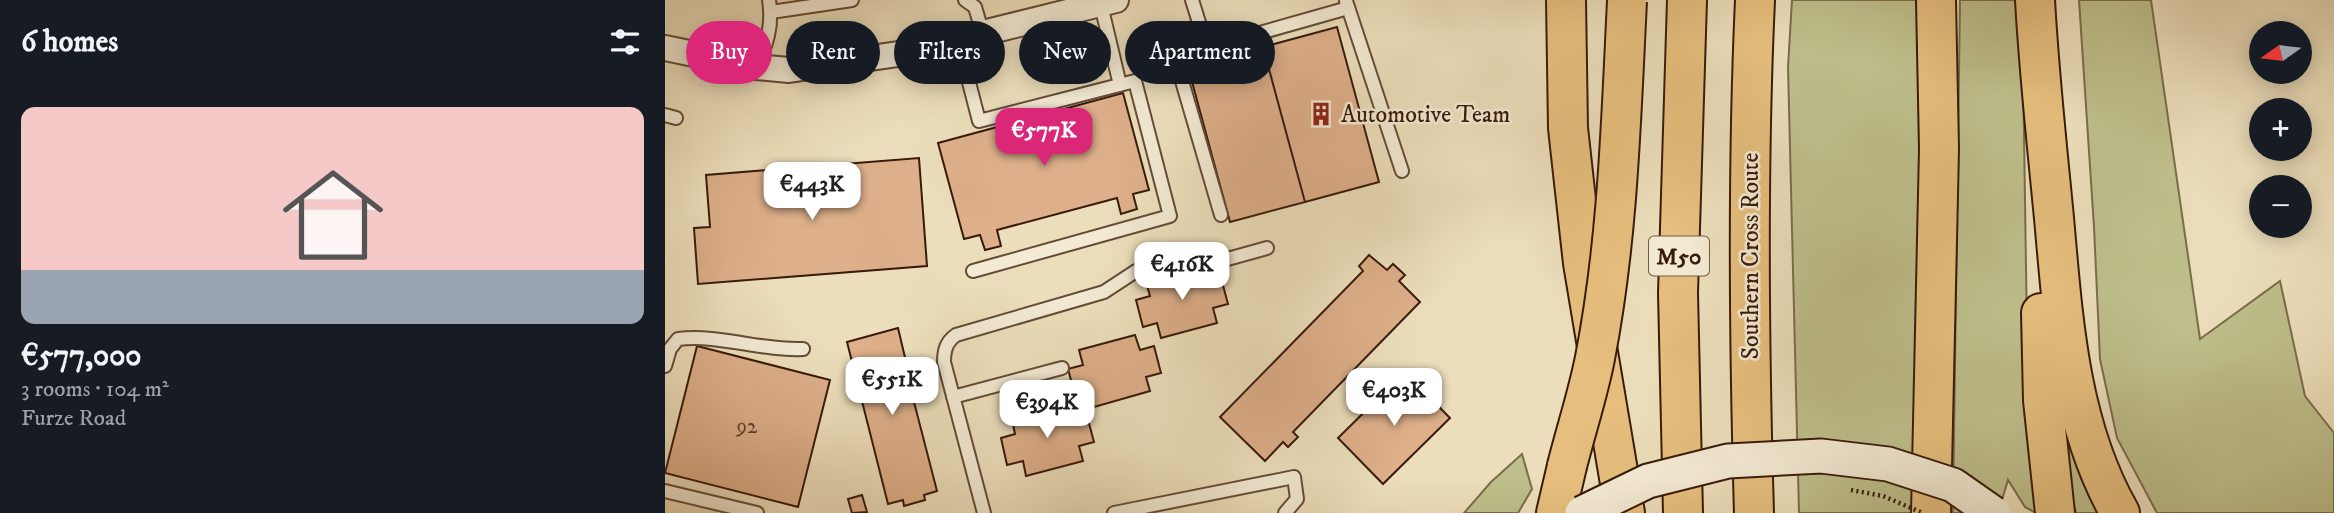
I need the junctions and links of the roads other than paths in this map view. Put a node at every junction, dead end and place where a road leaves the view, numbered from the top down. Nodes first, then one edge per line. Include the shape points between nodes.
1 (852, 0) edge
2 (1192, 0) edge
3 (1566, 0) edge
4 (1687, 0) edge
5 (1755, 0) edge
6 (1936, 0) edge
7 (2035, 0) edge
8 (1627, 1) edge
9 (972, 2) edge
10 (1092, 4) edge
11 (1347, 4) edge
12 (770, 6) edge
13 (979, 21) edge
14 (1199, 21) edge
15 (1275, 27) edge
16 (1005, 28) edge
17 (665, 48) edge
18 (686, 52) edge
19 (894, 55) edge
20 (2039, 65) junction
21 (772, 68) edge
22 (969, 84) edge
23 (1183, 84) edge
24 (1120, 85) junction
25 (1402, 171) dead end
26 (1221, 215) dead end
27 (1268, 248) dead end
28 (973, 271) dead end
29 (803, 349) dead end
30 (665, 366) edge
31 (1062, 368) dead end
32 (953, 397) junction
33 (665, 491) edge
34 (753, 513) edge
35 (984, 513) edge
36 (1114, 513) edge
37 (1285, 513) edge
38 (1556, 513) edge
39 (1582, 513) edge
40 (1625, 513) edge
41 (1683, 513) edge
42 (1754, 513) edge
43 (1931, 513) edge
44 (1993, 513) edge
45 (2055, 513) edge
46 (2120, 513) edge

1 - 12 lane
2 - 14 lane
3 - 40 highway via 1568,128 1581,249
4 - 41 highway, M50 via 1678,293
5 - 42 highway, Southern Cross Route via 1750,395
6 - 43 highway via 1938,189
7 - 20 highway
8 - 38 highway, bridge via 1611,255 1595,359
9 - 13 lane
10 - 16 street
10 - 24 lane
11 - 15 lane
11 - 25 lane
17 - 18 street
19 - 21 street
20 - 45 highway via 2043,400
20 - 46 highway via 2065,343 2083,417 2106,488
22 - 24 lane via 979,121
23 - 26 lane
24 - 28 lane via 1135,81 1170,216
27 - 32 lane via 1224,260 1186,254 1136,271 1104,292 956,335 944,353
29 - 30 lane via 695,337 678,340
31 - 32 lane
32 - 35 lane
33 - 34 lane
36 - 37 lane via 1294,477 1297,499
39 - 44 main road, bridge via 1649,481 1728,461 1821,456 1888,464 1953,485

